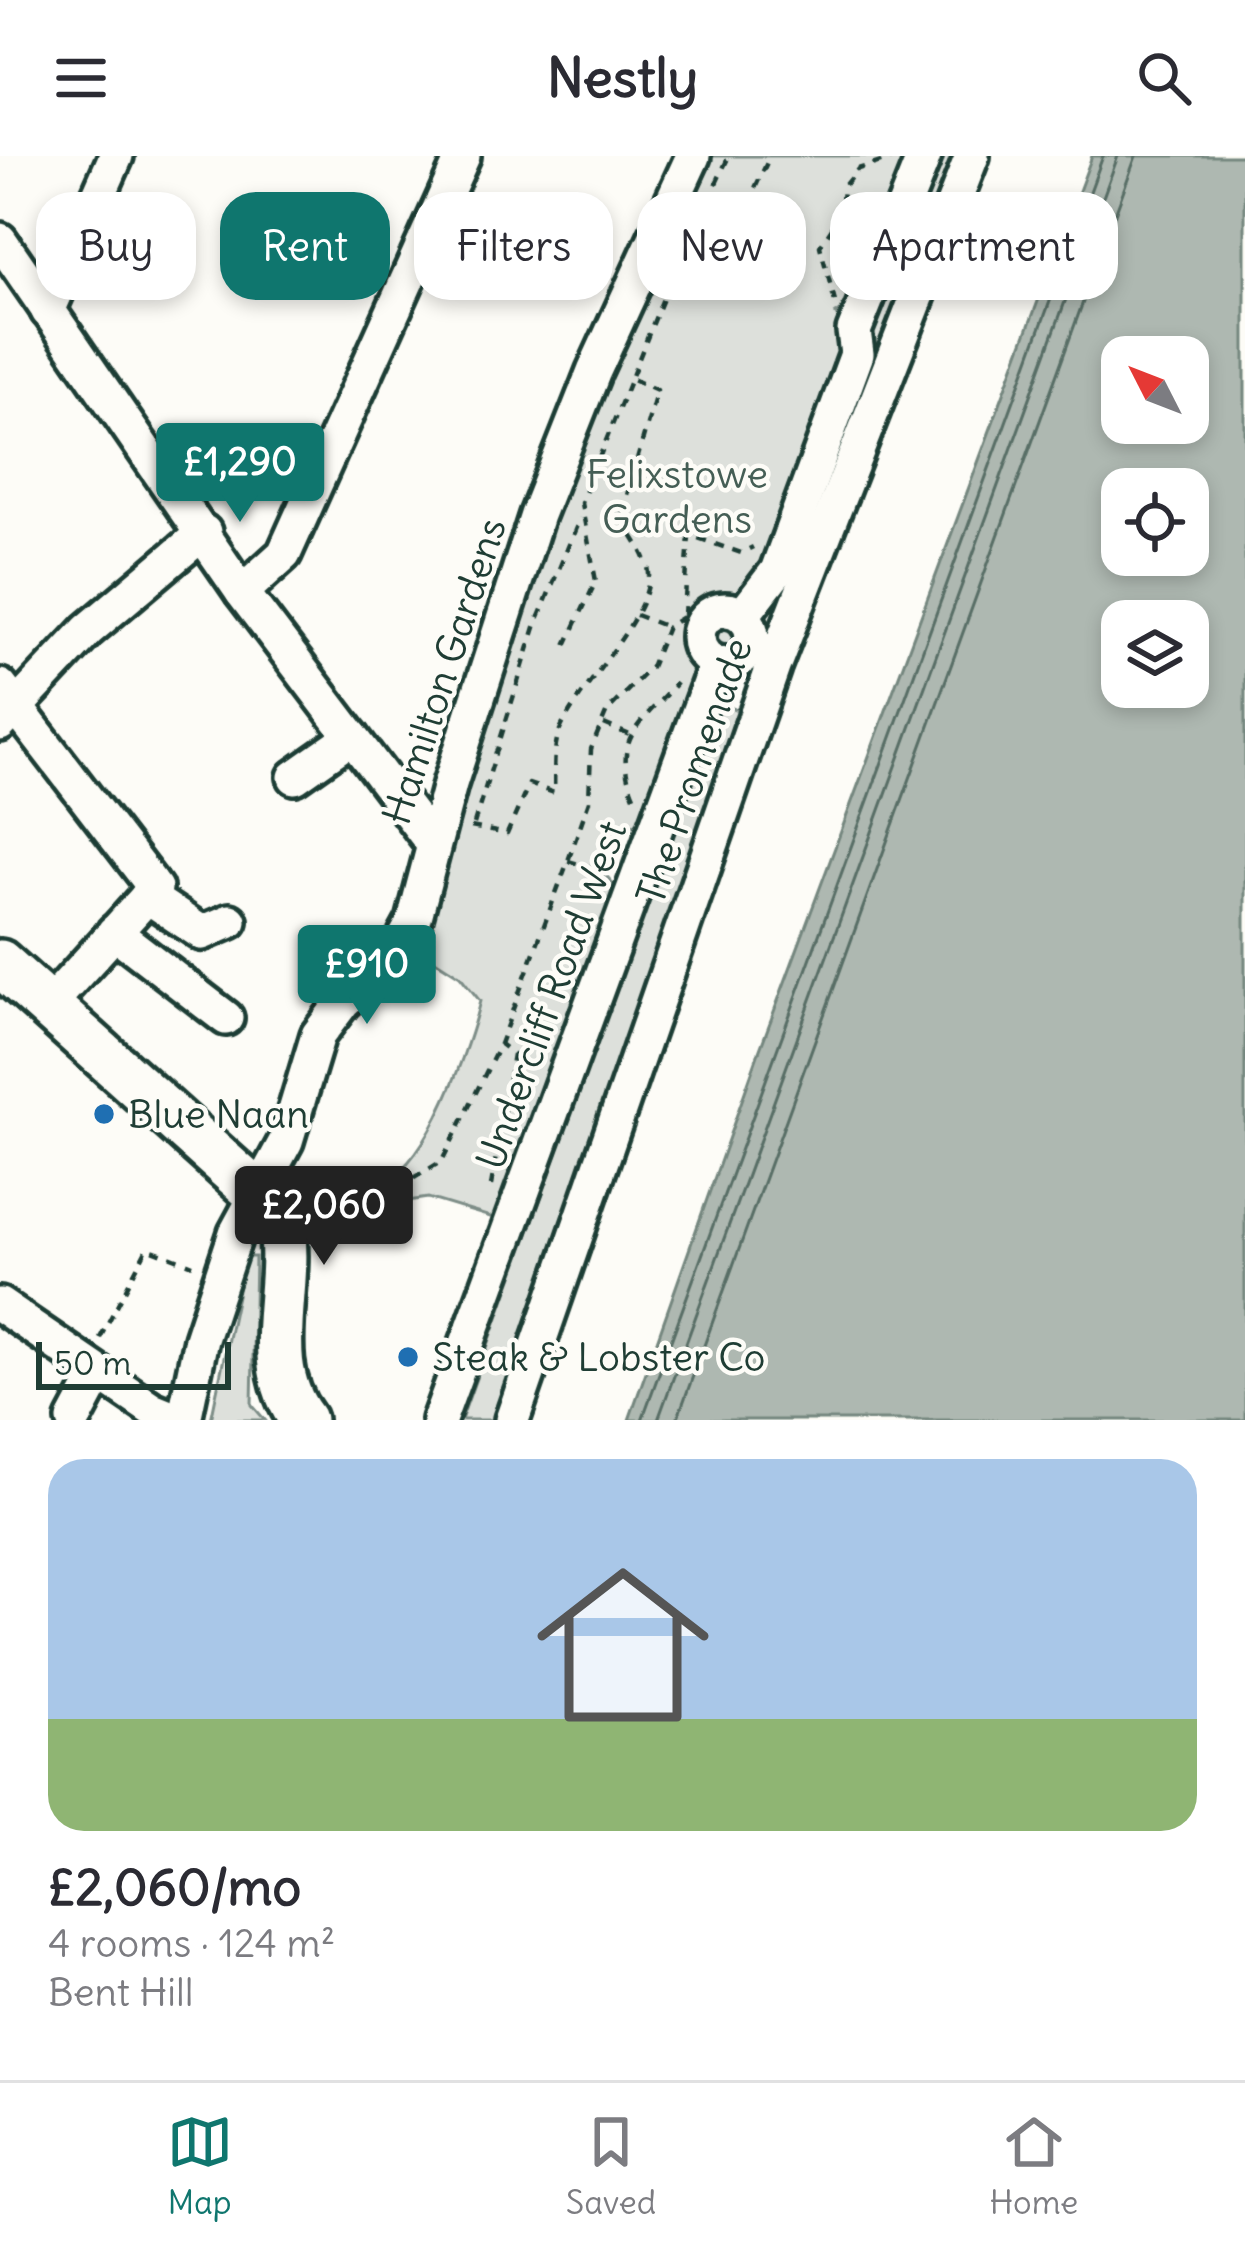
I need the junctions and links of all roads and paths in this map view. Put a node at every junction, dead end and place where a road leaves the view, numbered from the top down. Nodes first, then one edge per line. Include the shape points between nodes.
1 (116, 156) edge
2 (463, 156) edge
3 (693, 156) edge
4 (729, 156) edge
5 (770, 156) edge
6 (973, 156) edge
7 (923, 158) edge
8 (712, 192) edge
9 (753, 192) edge
10 (0, 240) edge
11 (662, 300) edge
12 (48, 311) junction
13 (854, 331) junction
14 (628, 377) junction
15 (580, 518) junction
16 (204, 532) junction
17 (748, 540) dead end
18 (757, 544) dead end
19 (750, 550) junction
20 (242, 592) junction
21 (735, 602) junction
22 (636, 615) junction
23 (684, 615) junction
24 (667, 627) junction
25 (566, 645) dead end
26 (709, 657) junction
27 (6, 705) edge
28 (602, 723) junction
29 (632, 736) junction
30 (352, 737) junction
31 (295, 777) dead end
32 (474, 825) dead end
33 (486, 827) dead end
34 (651, 838) junction
35 (433, 844) junction
36 (568, 862) junction
37 (596, 865) dead end
38 (147, 896) junction
39 (230, 921) dead end
40 (114, 932) junction
41 (0, 963) edge
42 (46, 1008) junction
43 (226, 1018) dead end
44 (500, 1044) junction
45 (490, 1190) dead end
46 (254, 1191) junction
47 (284, 1229) junction
48 (223, 1276) junction
49 (0, 1305) edge
50 (92, 1368) junction
51 (74, 1420) edge
52 (182, 1420) edge
53 (303, 1420) edge
54 (439, 1420) edge
55 (512, 1420) edge

1 - 12 street
2 - 20 street via 284,554
3 - 35 street, Hamilton Gardens via 537,515
4 - 8 path
5 - 9 path
6 - 55 street, The Promenade via 773,667
7 - 13 street
7 - 13 path via 858,169 842,187 841,214 820,246 837,310
10 - 12 street
11 - 14 path
12 - 16 street
13 - 21 street via 857,354 777,571
14 - 15 path
14 - 22 path via 657,390 621,516 650,579
15 - 25 path via 596,581
15 - 32 path via 536,624
16 - 20 street
16 - 27 street
17 - 19 path
18 - 19 path
19 - 23 path via 741,554 689,535
20 - 30 street
21 - 23 path
21 - 26 street, Undercliff Road West via 750,648 738,662
22 - 24 path
22 - 33 path via 557,733 554,793 530,784 508,834
23 - 24 path
24 - 28 path via 651,667
26 - 29 path via 638,719
26 - 34 street, Undercliff Road West
27 - 38 street via 155,888
28 - 29 path
28 - 36 path
29 - 34 path via 626,777
30 - 31 street
30 - 35 street
34 - 54 street, Undercliff Road West
35 - 46 street, Hamilton Gardens via 408,935 318,1035 286,1142
36 - 37 path
36 - 44 path
38 - 39 street via 202,933
38 - 40 street
40 - 42 street
40 - 43 street
41 - 42 main road
42 - 46 main road
44 - 45 path via 513,1054
44 - 47 path via 442,1161 401,1186 322,1202
46 - 47 main road
46 - 48 street, Hamilton Gardens
47 - 53 main road via 280,1375
48 - 50 path via 148,1248
48 - 52 street, Hamilton Gardens
49 - 50 street
50 - 51 street
50 - 52 street

